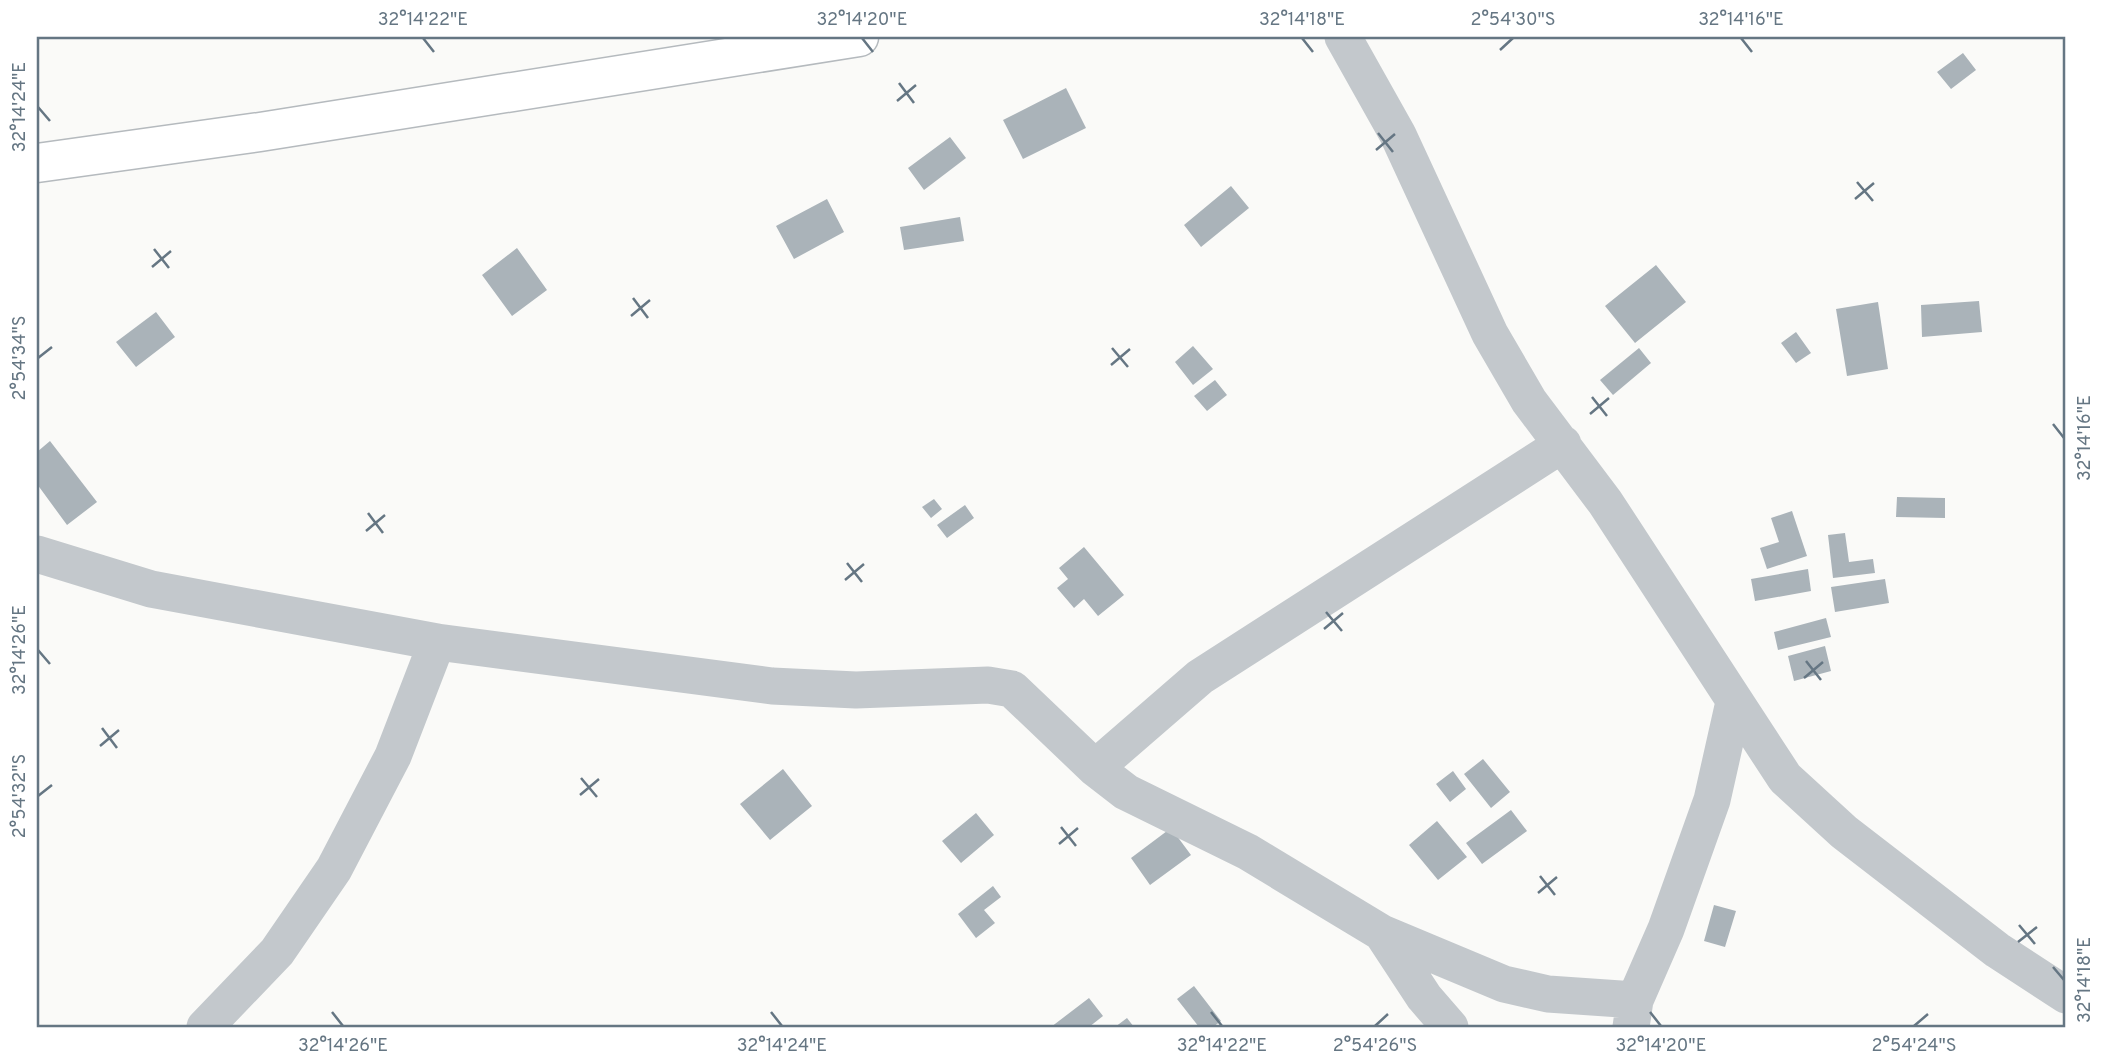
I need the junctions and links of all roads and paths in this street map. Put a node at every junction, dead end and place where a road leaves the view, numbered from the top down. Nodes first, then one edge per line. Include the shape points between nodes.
1 (859, 37) edge
2 (1343, 37) edge
3 (37, 163) edge
4 (1563, 444) junction
5 (37, 555) edge
6 (437, 642) junction
7 (1734, 702) junction
8 (1095, 768) junction
9 (1382, 933) junction
10 (2066, 995) edge
11 (1633, 1014) edge
12 (205, 1027) edge
13 (1450, 1027) edge

1 - 3 main road
2 - 4 street via 1398,135 1490,334 1529,401
4 - 7 street
4 - 8 street via 1199,677
5 - 6 street via 151,589
6 - 8 street via 772,686 856,690 988,685 1012,689
6 - 12 street via 393,756 334,869 276,952
7 - 10 street via 1785,778 1844,831 1997,950
7 - 11 street via 1712,800
8 - 9 street via 1135,797 1248,852
9 - 11 street via 1504,984
9 - 13 street

